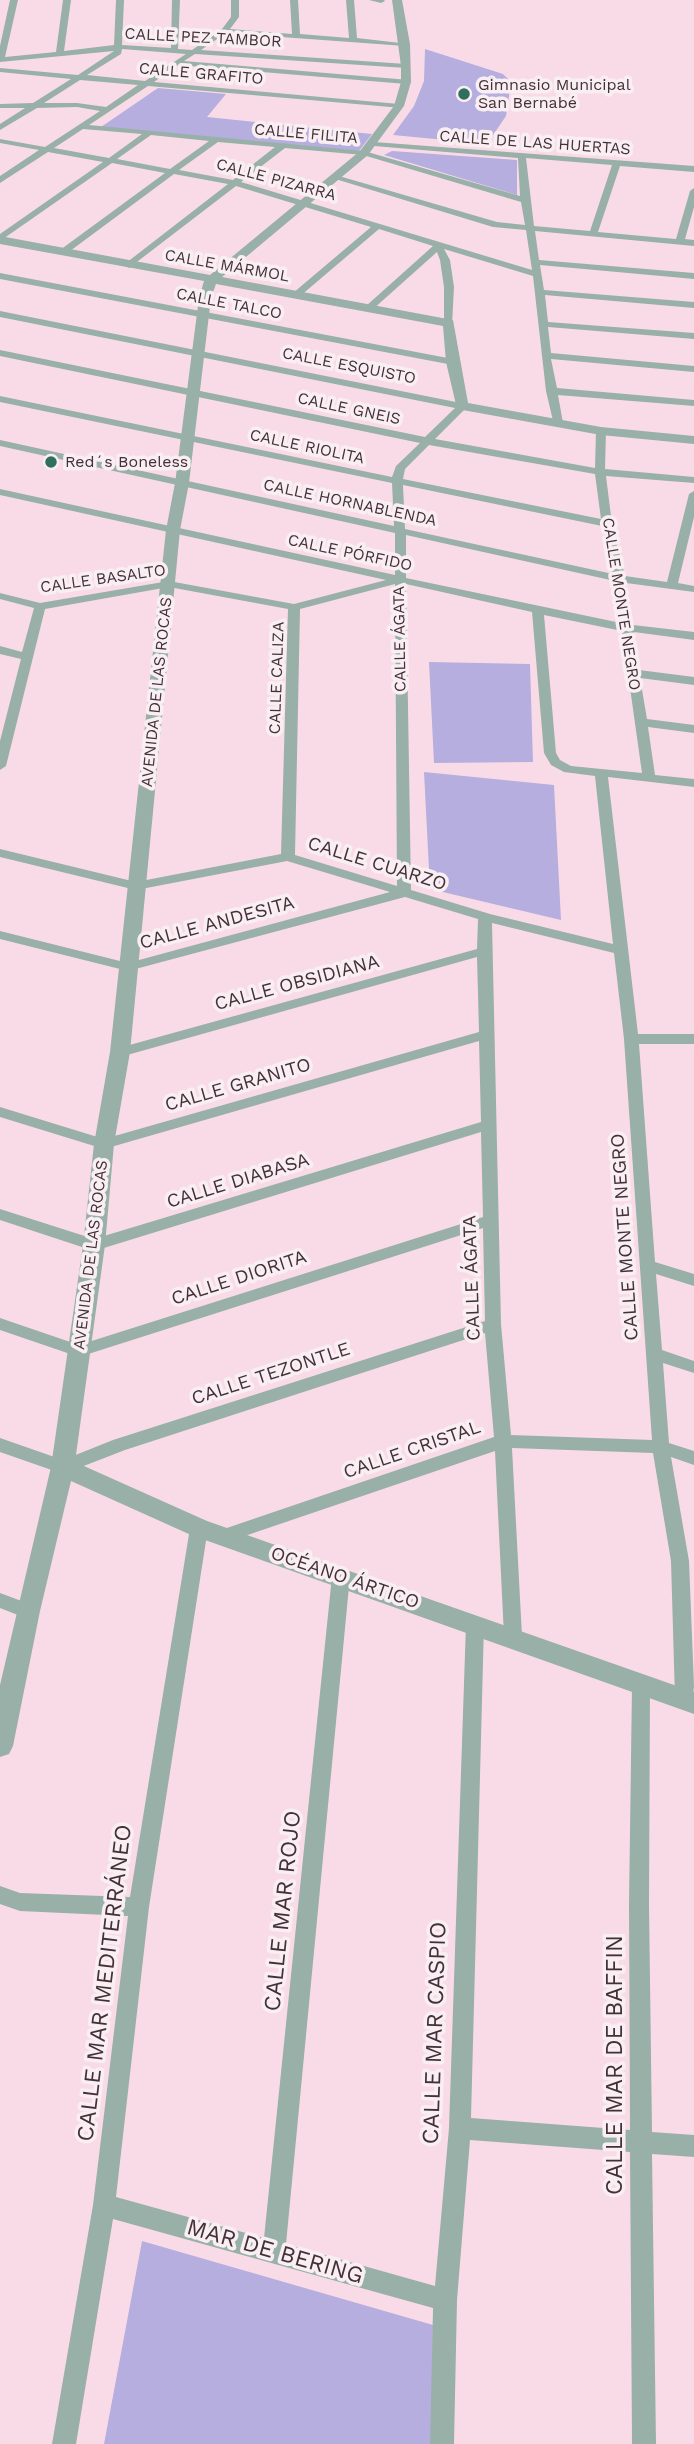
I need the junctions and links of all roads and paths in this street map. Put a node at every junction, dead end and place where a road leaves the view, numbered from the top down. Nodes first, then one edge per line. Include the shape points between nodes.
1 (14, 0) edge
2 (67, 0) edge
3 (120, 0) edge
4 (176, 0) edge
5 (235, 0) edge
6 (293, 0) edge
7 (349, 0) edge
8 (384, 0) edge
9 (227, 29) junction
10 (296, 35) junction
11 (353, 40) junction
12 (405, 44) junction
13 (119, 47) junction
14 (175, 48) junction
15 (197, 50) junction
16 (60, 53) junction
17 (1, 60) edge
18 (177, 63) junction
19 (0, 70) edge
20 (406, 74) junction
21 (80, 77) junction
22 (144, 83) junction
23 (0, 106) edge
24 (399, 106) junction
25 (32, 107) junction
26 (106, 109) junction
27 (79, 126) junction
28 (0, 128) edge
29 (148, 134) junction
30 (215, 140) junction
31 (0, 141) edge
32 (282, 146) junction
33 (47, 149) junction
34 (369, 149) junction
35 (522, 156) junction
36 (109, 160) junction
37 (617, 163) junction
38 (694, 169) edge
39 (172, 171) junction
40 (336, 178) junction
41 (0, 180) edge
42 (236, 183) junction
43 (694, 191) edge
44 (525, 200) junction
45 (306, 203) junction
46 (376, 227) junction
47 (529, 229) junction
48 (593, 234) junction
49 (0, 239) edge
50 (680, 242) junction
51 (694, 243) edge
52 (438, 246) junction
53 (63, 252) junction
54 (536, 262) junction
55 (129, 265) junction
56 (538, 275) junction
57 (0, 276) edge
58 (694, 276) edge
59 (211, 280) junction
60 (540, 292) junction
61 (296, 295) junction
62 (694, 305) edge
63 (369, 308) junction
64 (0, 314) edge
65 (202, 315) junction
66 (449, 323) junction
67 (544, 324) junction
68 (694, 336) edge
69 (0, 353) edge
70 (199, 354) junction
71 (546, 356) junction
72 (453, 362) junction
73 (694, 369) edge
74 (551, 391) junction
75 (194, 394) junction
76 (0, 399) edge
77 (694, 403) edge
78 (462, 406) junction
79 (558, 423) junction
80 (601, 430) junction
81 (187, 438) junction
82 (694, 440) edge
83 (427, 441) junction
84 (0, 443) edge
85 (600, 472) junction
86 (694, 480) edge
87 (397, 482) junction
88 (183, 483) junction
89 (0, 492) edge
90 (694, 494) edge
91 (607, 524) junction
92 (173, 530) junction
93 (400, 530) junction
94 (620, 579) junction
95 (399, 580) junction
96 (169, 584) junction
97 (672, 586) junction
98 (694, 589) edge
99 (0, 596) edge
100 (40, 606) junction
101 (295, 607) junction
102 (538, 610) junction
103 (626, 628) junction
104 (694, 636) edge
105 (0, 650) edge
106 (26, 657) junction
107 (633, 673) junction
108 (694, 681) edge
109 (6, 715) edge
110 (639, 722) junction
111 (694, 729) edge
112 (0, 766) edge
113 (601, 772) junction
114 (649, 777) junction
115 (694, 783) edge
116 (0, 853) edge
117 (288, 857) junction
118 (136, 886) junction
119 (404, 893) junction
120 (485, 917) junction
121 (0, 934) edge
122 (619, 950) junction
123 (484, 951) junction
124 (128, 967) junction
125 (488, 1034) junction
126 (631, 1039) junction
127 (694, 1039) edge
128 (120, 1052) junction
129 (0, 1112) edge
130 (488, 1125) junction
131 (104, 1144) junction
132 (0, 1214) edge
133 (491, 1220) junction
134 (94, 1245) junction
135 (648, 1265) junction
136 (694, 1280) edge
137 (0, 1324) edge
138 (493, 1324) junction
139 (79, 1351) junction
140 (655, 1354) junction
141 (694, 1367) edge
142 (503, 1441) junction
143 (0, 1445) edge
144 (661, 1447) junction
145 (694, 1458) edge
146 (63, 1467) junction
147 (199, 1528) junction
148 (224, 1536) junction
149 (687, 1564) edge
150 (341, 1576) junction
151 (0, 1600) edge
152 (28, 1611) junction
153 (475, 1623) junction
154 (513, 1636) junction
155 (641, 1685) junction
156 (690, 1701) edge
157 (1, 1741) edge
158 (0, 1895) edge
159 (139, 1907) junction
160 (460, 2128) junction
161 (641, 2142) junction
162 (694, 2146) edge
163 (104, 2205) junction
164 (274, 2252) junction
165 (445, 2300) junction
166 (64, 2444) edge
167 (442, 2444) edge
168 (645, 2444) edge

1 - 17 street
2 - 16 street
3 - 13 street
4 - 14 street
5 - 9 street via 235,17
6 - 10 street
7 - 11 street
8 - 12 street
9 - 10 street
9 - 15 street
10 - 11 street
11 - 12 street
12 - 20 street
13 - 14 street, CALLE PEZ TAMBOR
13 - 16 street, CALLE PEZ TAMBOR
13 - 21 street
14 - 15 street, CALLE PEZ TAMBOR
15 - 18 street
15 - 20 street, CALLE PEZ TAMBOR
16 - 17 street, CALLE PEZ TAMBOR
18 - 20 street
18 - 22 street
19 - 21 street, CALLE GRAFITO
20 - 24 street
21 - 22 street, CALLE GRAFITO
21 - 25 street
22 - 24 street, CALLE GRAFITO
22 - 26 street
23 - 25 street
24 - 34 street
25 - 26 street
25 - 28 street
26 - 27 street
27 - 29 street, CALLE FILITA
27 - 33 street
29 - 30 street, CALLE FILITA
29 - 36 street
30 - 32 street, CALLE FILITA
30 - 39 street
31 - 33 street, CALLE PIZARRA
32 - 34 street, CALLE FILITA
32 - 42 street
33 - 36 street, CALLE PIZARRA
33 - 41 street
34 - 35 street, CALLE DE LAS HUERTAS
34 - 40 street
34 - 44 street, CALLE FILITA
35 - 37 street, CALLE DE LAS HUERTAS
35 - 44 street
36 - 39 street, CALLE PIZARRA
36 - 49 street
37 - 38 street, CALLE DE LAS HUERTAS
37 - 48 street
39 - 42 street, CALLE PIZARRA
39 - 53 street
40 - 45 street
40 - 47 street via 496,225
42 - 45 street, CALLE PIZARRA
42 - 55 street
43 - 50 street
44 - 47 street
45 - 46 street, CALLE PIZARRA
45 - 59 street
46 - 52 street, CALLE PIZARRA
46 - 61 street
47 - 48 street
47 - 54 street
48 - 50 street
49 - 53 street, CALLE MÁRMOL
50 - 51 street
52 - 56 street, CALLE PIZARRA
52 - 63 street
52 - 66 street via 449,287
53 - 55 street, CALLE MÁRMOL
54 - 56 street
54 - 58 street
55 - 59 street, CALLE MÁRMOL
56 - 60 street
57 - 65 street, CALLE TALCO
59 - 61 street, CALLE MÁRMOL
59 - 65 street, AVENIDA DE LAS ROCAS
60 - 62 street
60 - 67 street
61 - 63 street, CALLE MÁRMOL
63 - 66 street, CALLE MÁRMOL
64 - 70 street, CALLE ESQUISTO
65 - 70 street, AVENIDA DE LAS ROCAS
65 - 72 street, CALLE TALCO
66 - 72 street
67 - 68 street
67 - 71 street
69 - 75 street, CALLE GNEIS
70 - 75 street, AVENIDA DE LAS ROCAS
70 - 78 street, CALLE ESQUISTO
71 - 73 street
71 - 74 street
72 - 78 street
74 - 77 street
74 - 79 street
75 - 81 street, AVENIDA DE LAS ROCAS
75 - 83 street, CALLE GNEIS
76 - 81 street, CALLE RIOLITA
78 - 79 street, CALLE ESQUISTO
78 - 83 street
79 - 80 street, CALLE ESQUISTO
80 - 82 street, CALLE ESQUISTO
80 - 85 street, CALLE MONTE NEGRO
81 - 87 street, CALLE RIOLITA
81 - 88 street, AVENIDA DE LAS ROCAS
83 - 85 street, CALLE GNEIS
83 - 87 street via 400,468
84 - 88 street, CALLE HORNABLENDA
85 - 86 street, CALLE GNEIS
85 - 91 street, CALLE MONTE NEGRO
87 - 91 street, CALLE RIOLITA
87 - 93 street, CALLE ÁGATA
88 - 92 street, AVENIDA DE LAS ROCAS
88 - 93 street, CALLE HORNABLENDA
89 - 92 street, CALLE PÓRFIDO
90 - 97 street
91 - 94 street, CALLE MONTE NEGRO
92 - 95 street, CALLE PÓRFIDO
92 - 96 street, AVENIDA DE LAS ROCAS
93 - 94 street, CALLE HORNABLENDA
93 - 95 street, CALLE ÁGATA
94 - 97 street, CALLE HORNABLENDA
94 - 103 street, CALLE MONTE NEGRO
95 - 101 street, CALLE CALIZA
95 - 102 street, CALLE PÓRFIDO
95 - 119 street, CALLE ÁGATA
96 - 100 street, CALLE BASALTO
96 - 101 street, CALLE BASALTO
96 - 118 street, AVENIDA DE LAS ROCAS
97 - 98 street, CALLE HORNABLENDA
99 - 100 street, CALLE BASALTO
100 - 106 street
101 - 117 street, CALLE CALIZA
102 - 103 street, CALLE PÓRFIDO
102 - 113 street via 550,753 568,769
103 - 104 street, CALLE PÓRFIDO
103 - 107 street, CALLE MONTE NEGRO
105 - 106 street
106 - 109 street
107 - 108 street
107 - 110 street, CALLE MONTE NEGRO
109 - 112 street
110 - 111 street
110 - 114 street, CALLE MONTE NEGRO
113 - 114 street
113 - 122 street, CALLE MONTE NEGRO
114 - 115 street
116 - 118 street, CALLE CUARZO
117 - 118 street, CALLE CUARZO
117 - 119 street, CALLE CUARZO
118 - 124 street, AVENIDA DE LAS ROCAS
119 - 120 street, CALLE CUARZO
119 - 124 street, CALLE ANDESITA
120 - 122 street, CALLE CUARZO
120 - 123 street, CALLE ÁGATA
121 - 124 street, CALLE ANDESITA
122 - 126 street, CALLE MONTE NEGRO
123 - 125 street, CALLE ÁGATA
123 - 128 street, CALLE OBSIDIANA
124 - 128 street, AVENIDA DE LAS ROCAS
125 - 130 street, CALLE ÁGATA
125 - 131 street, CALLE GRANITO
126 - 127 street
126 - 135 street, CALLE MONTE NEGRO
128 - 131 street, AVENIDA DE LAS ROCAS
129 - 131 street
130 - 133 street, CALLE ÁGATA
130 - 134 street, CALLE DIABASA
131 - 134 street, AVENIDA DE LAS ROCAS
132 - 134 street
133 - 138 street, CALLE ÁGATA
133 - 139 street, CALLE DIORITA
134 - 139 street, AVENIDA DE LAS ROCAS
135 - 136 street
135 - 140 street, CALLE MONTE NEGRO
137 - 139 street
138 - 142 street, CALLE ÁGATA
138 - 146 street, CALLE TEZONTLE
139 - 146 street, AVENIDA DE LAS ROCAS
140 - 141 street
140 - 144 street, CALLE MONTE NEGRO
142 - 144 street, CALLE CRISTAL
142 - 148 street, CALLE CRISTAL
142 - 154 street, CALLE ÁGATA
143 - 146 street, OCÉANO ÁRTICO
144 - 145 street, CALLE CRISTAL
144 - 149 street, CALLE MONTE NEGRO
146 - 147 street, OCÉANO ÁRTICO
146 - 152 street, AVENIDA DE LAS ROCAS
147 - 148 street, OCÉANO ÁRTICO
147 - 159 street, CALLE MAR MEDITERRÁNEO
148 - 150 street, OCÉANO ÁRTICO
149 - 156 street, CALLE MONTE NEGRO
150 - 153 street, OCÉANO ÁRTICO
150 - 164 street, CALLE MAR ROJO
151 - 152 street
152 - 157 street, AVENIDA DE LAS ROCAS
153 - 154 street, OCÉANO ÁRTICO
153 - 160 street, CALLE MAR CASPIO
154 - 155 street, OCÉANO ÁRTICO
155 - 156 street, OCÉANO ÁRTICO
155 - 161 street, CALLE MAR DE BAFFIN
158 - 159 street via 20,1902
159 - 163 street, CALLE MAR MEDITERRÁNEO
160 - 161 street
160 - 165 street, CALLE MAR CASPIO
161 - 162 street
161 - 168 street, CALLE MAR DE BAFFIN
163 - 164 street, MAR DE BERING
163 - 166 street, CALLE MAR MEDITERRÁNEO
164 - 165 street, MAR DE BERING
165 - 167 street, CALLE MAR CASPIO

